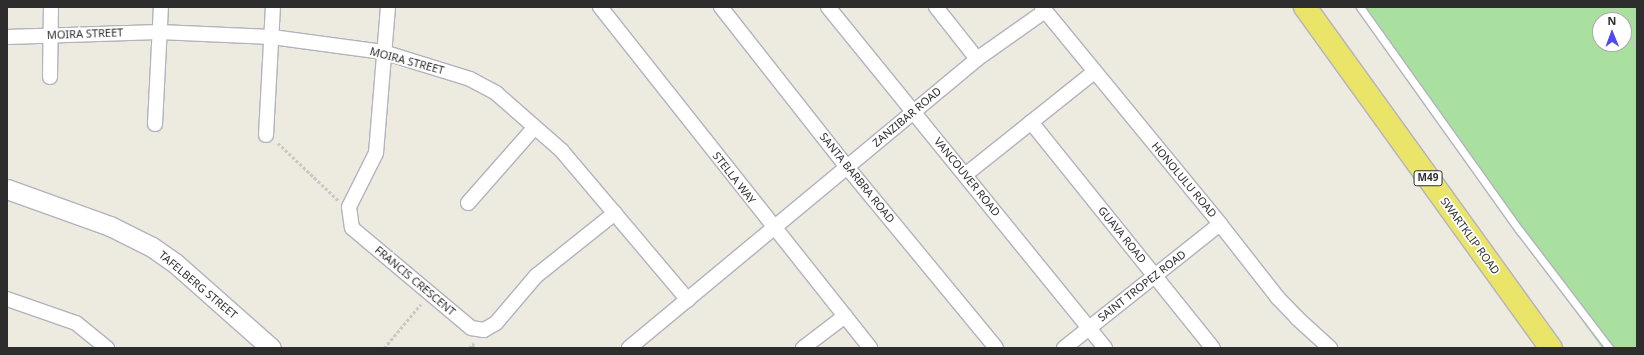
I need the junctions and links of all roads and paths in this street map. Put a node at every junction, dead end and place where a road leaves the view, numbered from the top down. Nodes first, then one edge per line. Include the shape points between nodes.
1 (51, 7) edge
2 (161, 7) edge
3 (273, 7) edge
4 (388, 7) edge
5 (721, 7) edge
6 (828, 7) edge
7 (936, 7) edge
8 (1305, 7) edge
9 (1360, 7) edge
10 (604, 8) edge
11 (1044, 9) edge
12 (159, 32) junction
13 (50, 36) junction
14 (7, 37) edge
15 (272, 37) junction
16 (383, 52) junction
17 (977, 59) junction
18 (1094, 72) junction
19 (50, 77) dead end
20 (914, 112) junction
21 (1031, 122) junction
22 (155, 124) dead end
23 (535, 127) junction
24 (266, 135) joint
25 (847, 167) junction
26 (965, 175) junction
27 (7, 189) edge
28 (468, 203) dead end
29 (349, 207) junction
30 (615, 213) junction
31 (1220, 224) junction
32 (774, 229) junction
33 (1155, 276) junction
34 (430, 294) junction
35 (7, 299) edge
36 (688, 300) junction
37 (845, 316) junction
38 (1089, 328) junction
39 (472, 345) dead end
40 (107, 348) edge
41 (271, 348) edge
42 (384, 348) edge
43 (475, 348) edge
44 (629, 348) edge
45 (803, 348) edge
46 (870, 348) edge
47 (996, 348) edge
48 (1064, 348) edge
49 (1105, 348) edge
50 (1214, 348) edge
51 (1330, 348) edge
52 (1551, 348) edge
53 (1609, 348) edge

1 - 13 street
2 - 12 street
3 - 15 street
4 - 16 street
5 - 25 street, SANTA BARBRA ROAD
6 - 20 street, VANCOUVER ROAD
7 - 17 street
8 - 52 main road, SWARTKLIP ROAD / M49
9 - 53 lane via 1520,231
10 - 32 street, STELLA WAY
11 - 17 street, ZANZIBAR ROAD
11 - 18 street, HONOLULU ROAD
12 - 13 street, MOIRA STREET
12 - 15 street, MOIRA STREET
12 - 22 street
13 - 14 street, MOIRA STREET
13 - 19 street
15 - 16 street, MOIRA STREET
15 - 24 street
16 - 23 street, MOIRA STREET via 480,83 496,93
16 - 29 street via 376,153
17 - 20 street, ZANZIBAR ROAD
18 - 21 street
18 - 31 street, HONOLULU ROAD
20 - 25 street, ZANZIBAR ROAD
20 - 26 street, VANCOUVER ROAD
21 - 26 street
21 - 33 street, GUAVA ROAD
23 - 28 street
23 - 30 street, MOIRA STREET via 566,155
24 - 29 path via 285,149 334,198
25 - 32 street, ZANZIBAR ROAD
25 - 47 street, SANTA BARBRA ROAD
26 - 38 street, VANCOUVER ROAD
27 - 41 street, TAFELBERG STREET via 110,226 152,247 175,263
29 - 34 street, FRANCIS CRESCENT via 352,228
30 - 34 street, FRANCIS CRESCENT via 536,276 496,323 484,330 471,328
30 - 36 street, MOIRA STREET
31 - 33 street, SAINT TROPEZ ROAD
31 - 51 street, HONOLULU ROAD via 1278,298
32 - 36 street, ZANZIBAR ROAD
32 - 37 street, STELLA WAY
33 - 38 street, SAINT TROPEZ ROAD
33 - 50 street, GUAVA ROAD
34 - 42 path
35 - 40 street via 76,322
36 - 44 street, ZANZIBAR ROAD
37 - 45 street
37 - 46 street, STELLA WAY
38 - 48 street, SAINT TROPEZ ROAD
38 - 49 street, VANCOUVER ROAD
39 - 43 path

